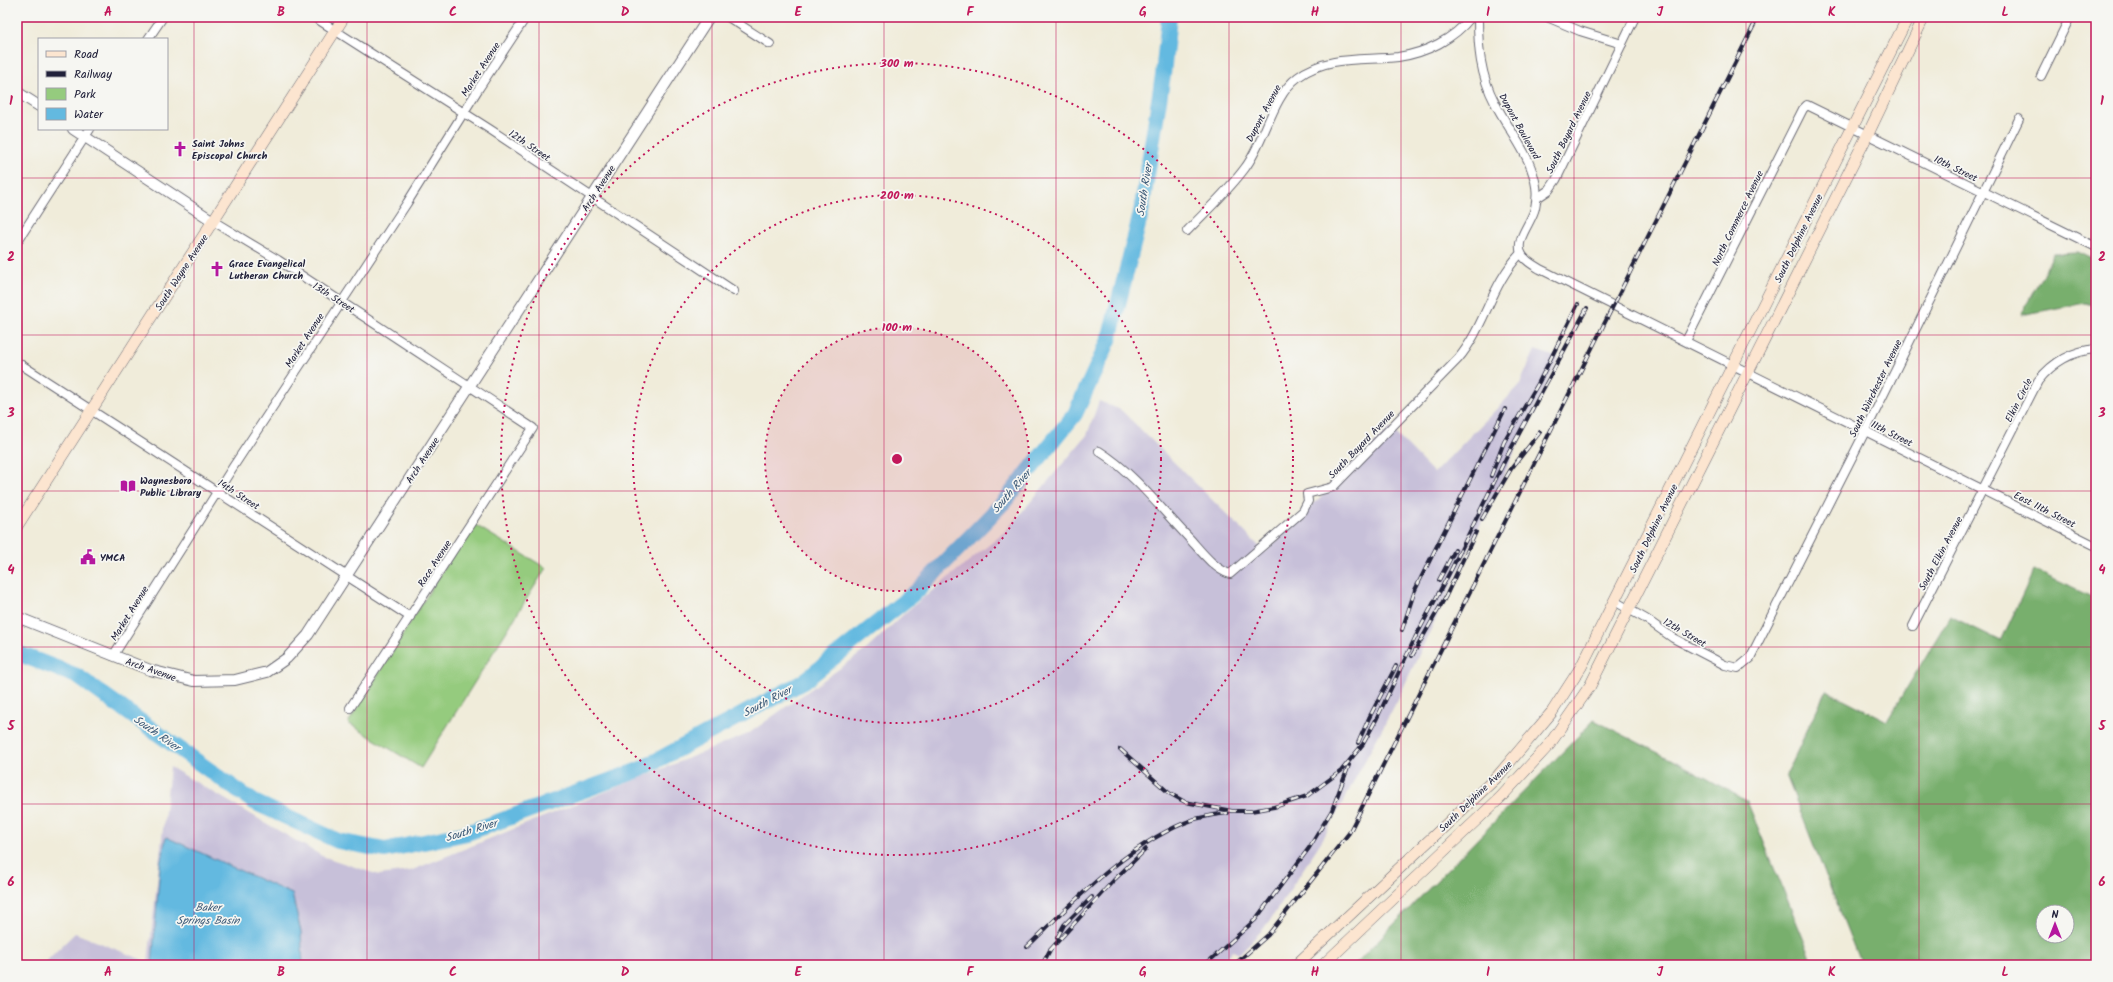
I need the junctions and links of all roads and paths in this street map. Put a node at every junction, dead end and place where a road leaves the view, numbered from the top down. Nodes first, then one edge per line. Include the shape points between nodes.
1 (163, 17) edge
2 (314, 17) edge
3 (344, 17) edge
4 (526, 17) edge
5 (709, 17) edge
6 (728, 17) edge
7 (1471, 17) edge
8 (1478, 17) edge
9 (1547, 17) edge
10 (1635, 17) edge
11 (1908, 17) edge
12 (1924, 17) edge
13 (2070, 17) edge
14 (335, 31) junction
15 (149, 38) edge
16 (770, 44) dead end
17 (1622, 44) junction
18 (2041, 76) dead end
19 (17, 92) edge
20 (38, 105) edge
21 (1807, 105) joint
22 (464, 113) junction
23 (2019, 119) dead end
24 (1853, 127) junction
25 (77, 130) edge
26 (88, 133) edge
27 (1868, 134) junction
28 (1983, 192) junction
29 (592, 197) junction
30 (1537, 198) junction
31 (213, 221) junction
32 (1187, 231) dead end
33 (17, 242) edge
34 (2096, 248) edge
35 (1521, 253) junction
36 (734, 291) dead end
37 (341, 302) junction
38 (1686, 341) junction
39 (2096, 349) edge
40 (17, 362) edge
41 (1733, 365) junction
42 (1747, 372) junction
43 (469, 386) junction
44 (91, 411) junction
45 (534, 428) joint
46 (1865, 431) junction
47 (1099, 451) dead end
48 (1984, 490) junction
49 (218, 492) junction
50 (17, 526) edge
51 (2096, 546) edge
52 (346, 576) junction
53 (1616, 602) junction
54 (1629, 610) junction
55 (17, 617) edge
56 (410, 617) junction
57 (1913, 626) dead end
58 (114, 656) junction
59 (1746, 663) joint
60 (350, 708) dead end
61 (1296, 965) edge
62 (1323, 965) edge

1 - 15 street
2 - 14 street, 12th Street
3 - 14 main road, South Wayne Avenue
4 - 22 street, Market Avenue
5 - 29 street, Arch Avenue
6 - 16 street
7 - 32 street, Dupont Avenue via 1444,41 1417,53 1331,62 1297,77 1282,96 1246,167
8 - 30 street, Dupont Boulevard via 1478,40 1483,71 1495,104 1520,143 1531,166
9 - 17 street
10 - 17 street, South Bayard Avenue
11 - 24 main road, South Delphine Avenue
12 - 27 main road, South Delphine Avenue
13 - 18 street
14 - 22 street, 12th Street
14 - 31 main road, South Wayne Avenue
17 - 30 street, South Bayard Avenue via 1556,180 1549,190
19 - 20 street
21 - 24 street, 10th Street
21 - 38 street, North Commerce Avenue via 1802,109
22 - 29 street, 12th Street
22 - 37 street, Market Avenue
23 - 28 street, South Winchester Avenue
24 - 27 street, 10th Street
24 - 41 main road, South Delphine Avenue
25 - 26 street, 13th Street
26 - 31 street, 13th Street
26 - 33 street
27 - 28 street, 10th Street
27 - 42 main road, South Delphine Avenue
28 - 34 street, 10th Street
28 - 46 street, South Winchester Avenue
29 - 36 street, 12th Street
29 - 43 street, Arch Avenue
30 - 35 street via 1521,241
31 - 37 street, 13th Street
31 - 44 main road, South Wayne Avenue
35 - 38 street via 1540,269
35 - 47 street, South Bayard Avenue via 1503,274 1468,345 1458,359 1333,487 1307,494 1308,501 1303,511 1230,574 1200,551 1137,484
37 - 43 street, 13th Street
37 - 49 street, Market Avenue
38 - 41 street
39 - 48 street, Elkin Circle via 2073,353 2044,374
40 - 44 street, 14th Street
41 - 42 street
41 - 53 main road, South Delphine Avenue
42 - 46 street, 11th Street
42 - 54 main road, South Delphine Avenue
43 - 45 street, 13th Street
43 - 52 street, Arch Avenue
44 - 49 street, 14th Street
44 - 50 main road, South Wayne Avenue
45 - 56 street, Race Avenue
46 - 48 street, 11th Street
46 - 59 street, South Winchester Avenue via 1754,652
48 - 51 street, East 11th Street
48 - 57 street, South Elkin Avenue
49 - 52 street, 14th Street
49 - 58 street, Market Avenue
52 - 56 street, 14th Street
52 - 58 street, Arch Avenue via 298,648 278,666 258,675 222,682 194,681 166,676
53 - 54 street, 12th Street
53 - 61 main road, South Delphine Avenue via 1581,667 1552,712 1524,747 1497,777
54 - 59 street, 12th Street via 1673,638 1725,665 1738,668
54 - 62 main road, South Delphine Avenue via 1590,686 1549,745 1501,798
55 - 58 street, Arch Avenue
56 - 60 street, Race Avenue

